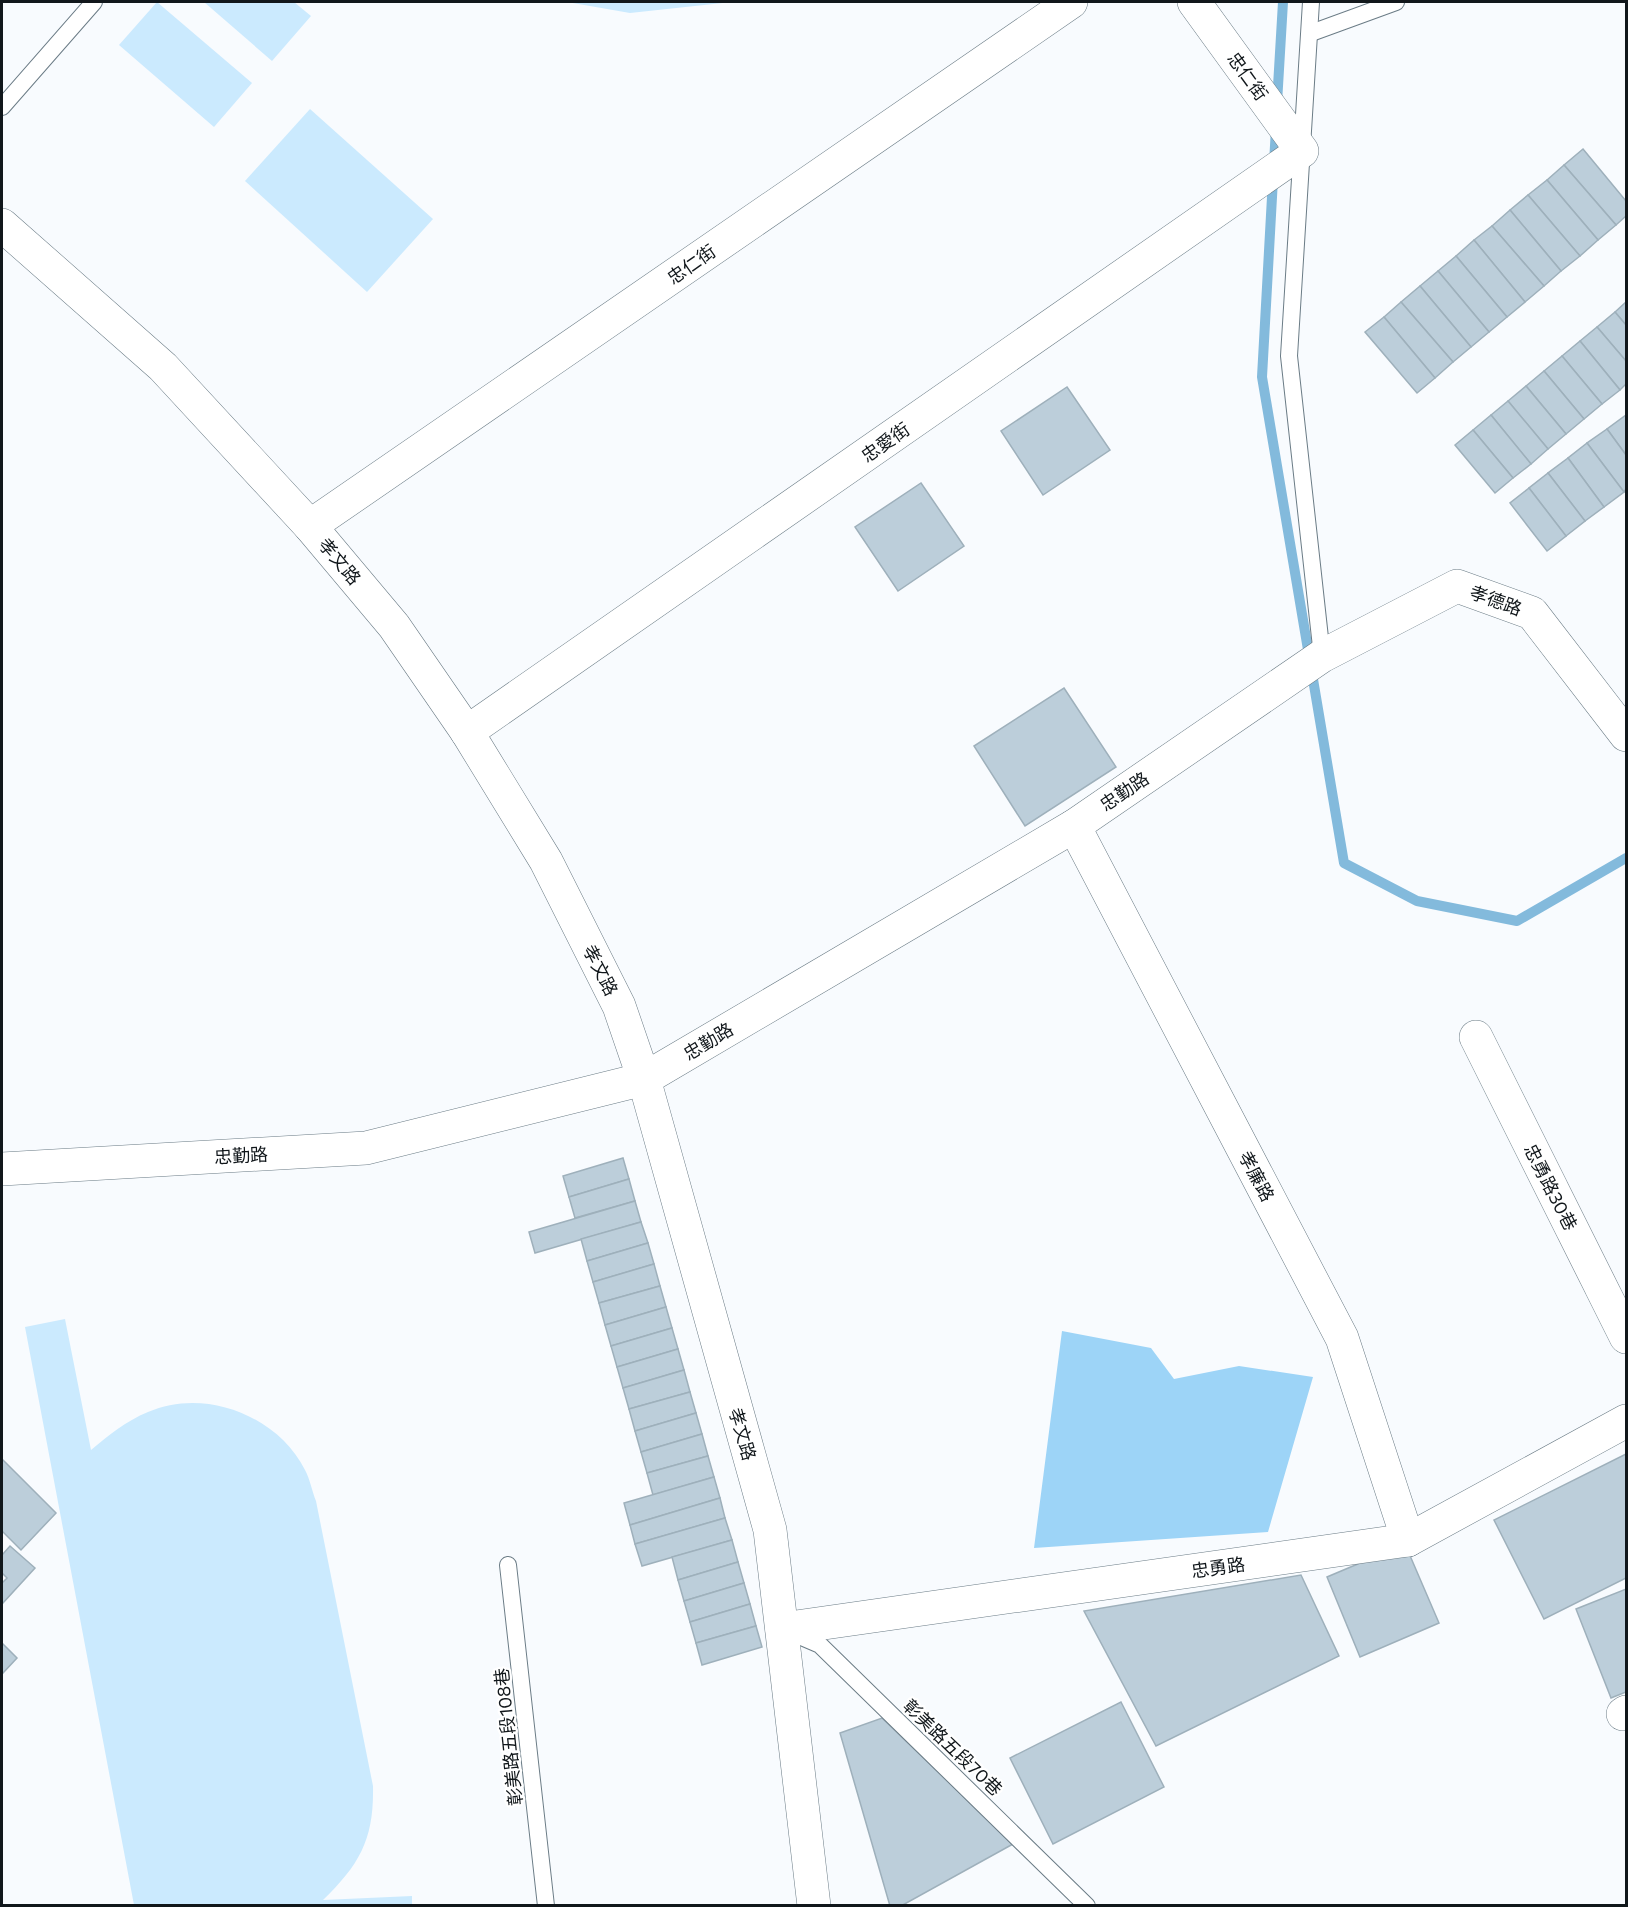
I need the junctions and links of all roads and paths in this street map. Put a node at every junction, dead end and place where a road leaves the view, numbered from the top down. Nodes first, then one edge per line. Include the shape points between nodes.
1 (94, 2) edge
2 (1071, 2) edge
3 (1194, 2) edge
4 (1311, 2) edge
5 (1396, 2) edge
6 (1311, 33) junction
7 (2, 107) edge
8 (1302, 151) junction
9 (2, 225) edge
10 (310, 526) junction
11 (1322, 656) junction
12 (467, 732) junction
13 (1626, 735) edge
14 (1074, 826) junction
15 (1476, 1037) dead end
16 (644, 1079) junction
17 (2, 1169) edge
18 (1626, 1337) edge
19 (1626, 1421) edge
20 (1408, 1539) junction
21 (508, 1565) dead end
22 (782, 1629) junction
23 (546, 1905) edge
24 (814, 1905) edge
25 (1088, 1905) edge

1 - 7 lane
2 - 10 street, 忠仁街
3 - 8 street, 忠仁街
4 - 6 lane
5 - 6 lane
6 - 8 lane
8 - 11 lane via 1289,356
8 - 12 street, 忠愛街
9 - 10 street, 孝文路 via 163,367
10 - 12 street, 孝文路 via 394,626
11 - 13 street, 孝德路 via 1457,586 1532,613
11 - 14 street, 忠勤路
12 - 16 street, 孝文路 via 546,861 619,1006
14 - 16 street, 忠勤路
14 - 20 street, 孝廉路 via 1342,1338
15 - 18 street, 忠勇路30巷
16 - 17 street, 忠勤路 via 366,1148
16 - 22 street, 孝文路 via 770,1530
19 - 20 street, 忠勇路
20 - 22 street, 忠勇路
21 - 23 lane, 彰美路五段108巷
22 - 24 street, 孝文路
22 - 25 lane, 彰美路五段70巷 via 820,1645

